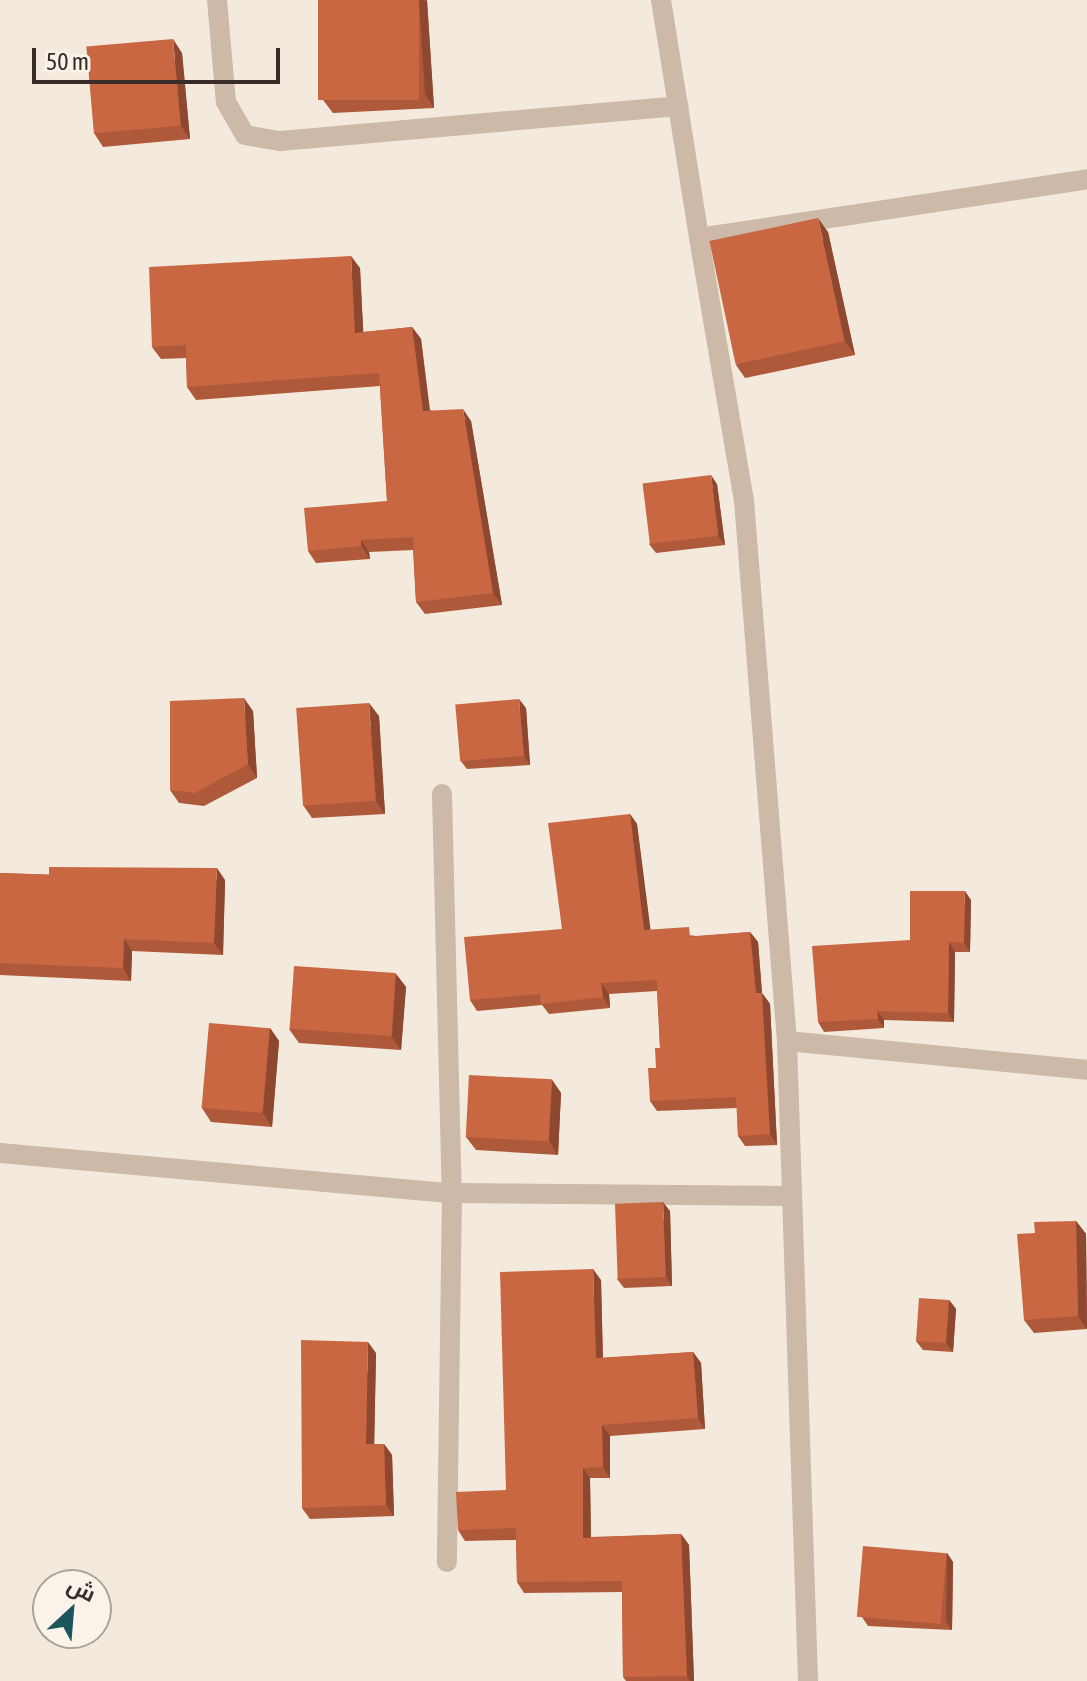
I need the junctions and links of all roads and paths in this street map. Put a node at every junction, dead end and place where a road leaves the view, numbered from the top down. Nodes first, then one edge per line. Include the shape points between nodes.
1 (217, 0) edge
2 (661, 0) edge
3 (678, 106) junction
4 (1087, 179) edge
5 (699, 238) junction
6 (442, 794) dead end
7 (787, 1041) junction
8 (1087, 1070) edge
9 (0, 1153) edge
10 (452, 1193) junction
11 (792, 1196) junction
12 (447, 1562) dead end
13 (808, 1681) edge

1 - 3 street via 226,102 245,135 280,141
2 - 3 street
3 - 5 street
4 - 5 street
5 - 7 street via 744,501
6 - 10 street
7 - 8 street
7 - 11 street
9 - 10 street
10 - 11 street
10 - 12 street
11 - 13 street

